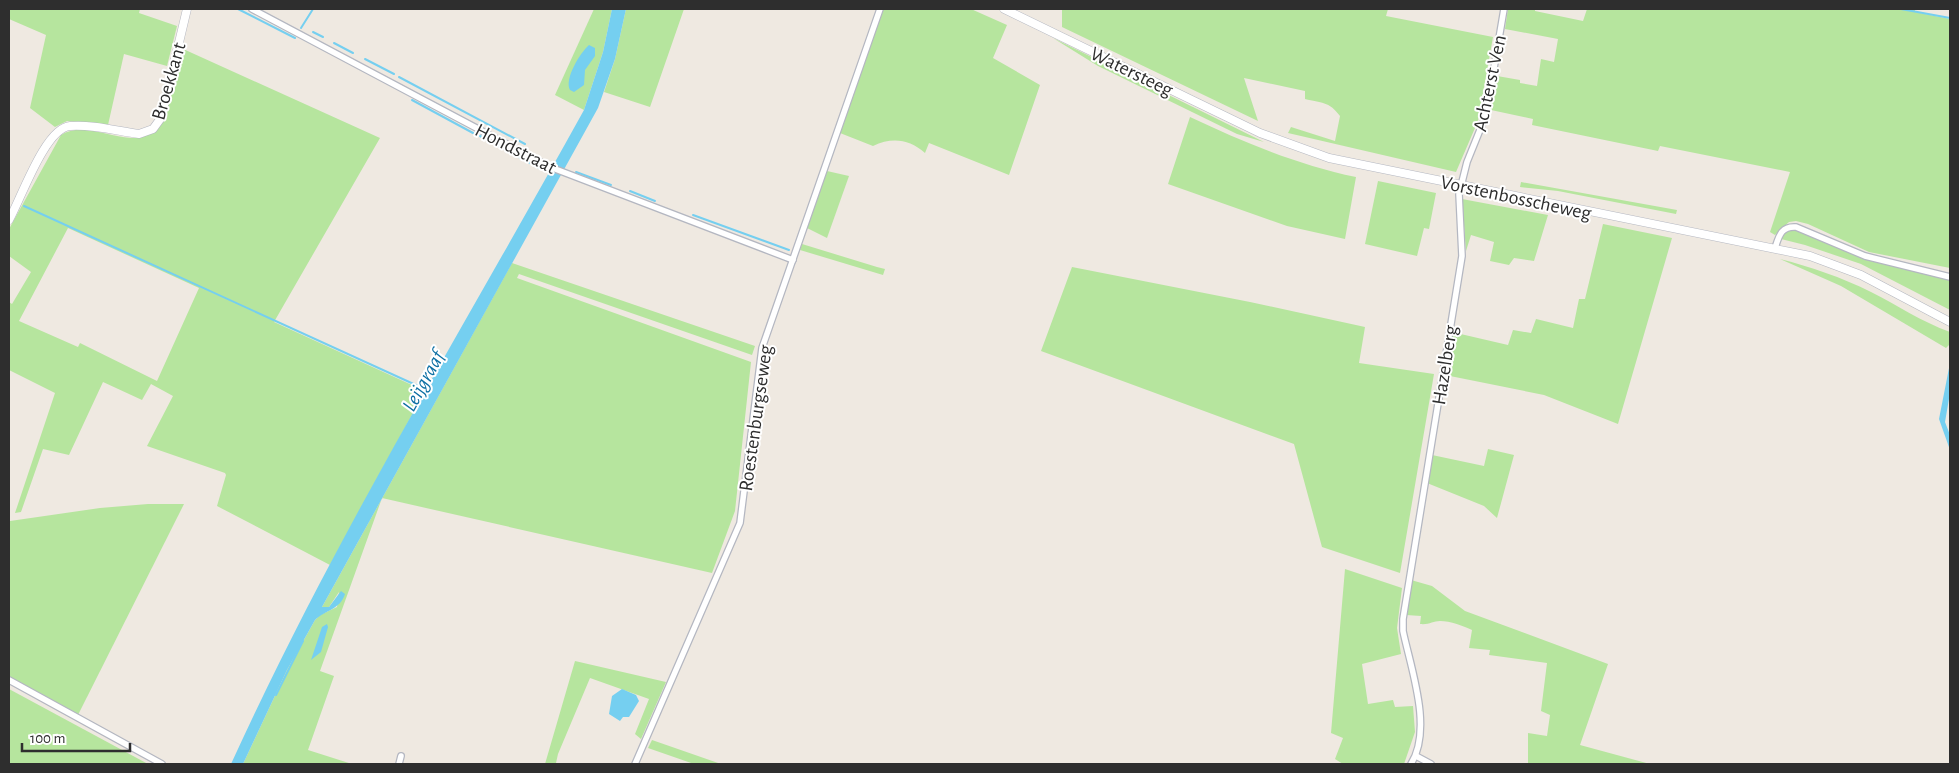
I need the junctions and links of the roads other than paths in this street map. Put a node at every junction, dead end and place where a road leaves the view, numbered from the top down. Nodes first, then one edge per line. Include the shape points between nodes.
1 (188, 9) edge
2 (252, 9) edge
3 (880, 9) edge
4 (1004, 9) edge
5 (1504, 9) edge
6 (1260, 133) joint
7 (1461, 185) junction
8 (9, 220) edge
9 (1776, 248) junction
10 (793, 260) junction
11 (1950, 277) edge
12 (1950, 322) edge
13 (9, 680) edge
14 (401, 756) dead end
15 (1416, 756) junction
16 (162, 764) edge
17 (399, 764) edge
18 (635, 764) edge
19 (1411, 764) edge
20 (1431, 764) edge

1 - 8 street, Broekkant via 161,118 153,129 139,134 64,127 52,136
2 - 10 street, Hondstraat via 550,167
3 - 10 street, Roestenburgseweg
4 - 6 street, Watersteeg
5 - 7 street, Achterst Ven via 1486,115
6 - 7 street, Vorstenbosscheweg via 1329,158
7 - 9 street, Vorstenbosscheweg
7 - 15 street, Hazelberg via 1458,204 1462,256 1403,631 1420,710
9 - 11 street via 1779,234 1796,227 1865,256
9 - 12 street, Vorstenbosscheweg via 1842,267
10 - 18 street, Roestenburgseweg via 762,348 740,523
13 - 16 street
14 - 17 street
15 - 19 street
15 - 20 street

